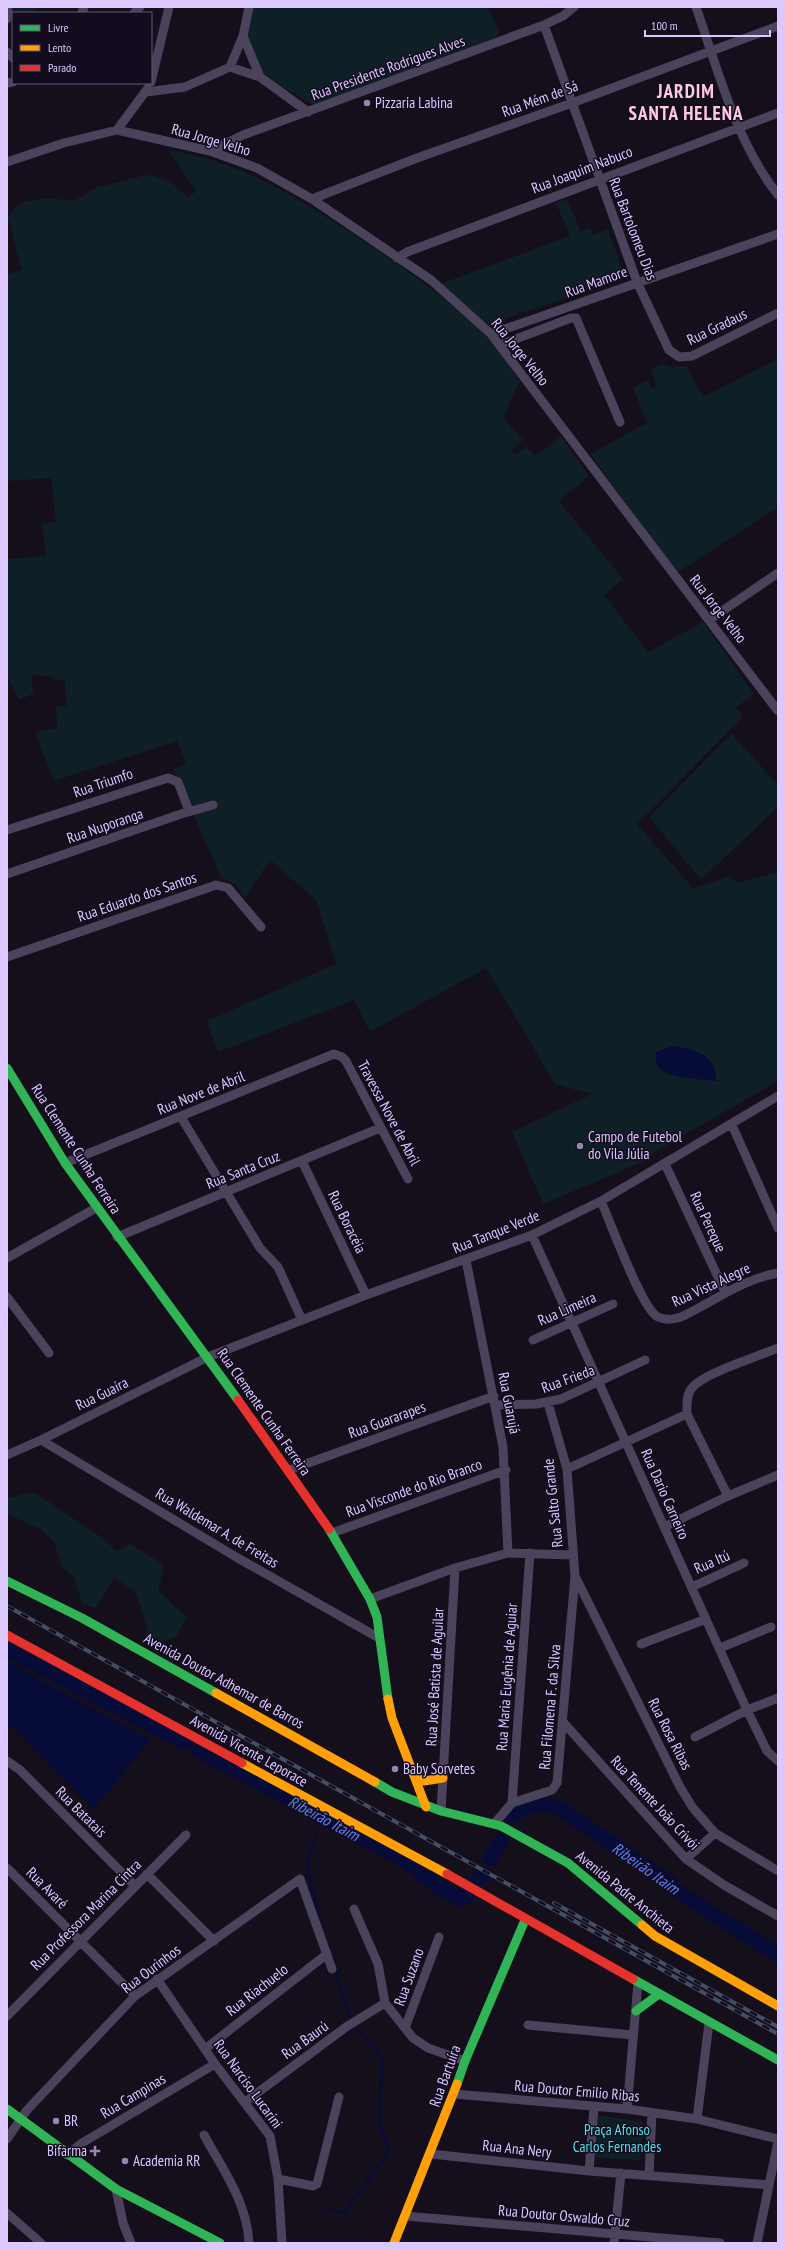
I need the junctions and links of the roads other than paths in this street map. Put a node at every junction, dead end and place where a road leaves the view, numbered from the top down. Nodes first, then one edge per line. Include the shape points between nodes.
1 (8, 7) edge
2 (169, 7) edge
3 (248, 7) edge
4 (574, 7) edge
5 (696, 7) edge
6 (7, 19) edge
7 (544, 25) junction
8 (778, 26) edge
9 (243, 36) junction
10 (711, 50) junction
11 (230, 67) junction
12 (260, 77) junction
13 (152, 79) edge
14 (150, 84) edge
15 (146, 92) junction
16 (572, 103) junction
17 (308, 112) junction
18 (778, 113) edge
19 (739, 126) junction
20 (117, 130) junction
21 (210, 151) junction
22 (7, 162) edge
23 (599, 178) junction
24 (778, 195) edge
25 (312, 199) junction
26 (778, 234) edge
27 (397, 258) junction
28 (637, 282) junction
29 (778, 313) edge
30 (492, 334) junction
31 (500, 345) junction
32 (669, 350) joint
33 (620, 422) dead end
34 (778, 573) edge
35 (709, 620) junction
36 (778, 711) edge
37 (213, 805) dead end
38 (189, 811) junction
39 (7, 830) edge
40 (7, 874) edge
41 (261, 927) dead end
42 (7, 957) edge
43 (346, 1061) joint
44 (7, 1068) edge
45 (778, 1096) edge
46 (181, 1117) junction
47 (732, 1124) junction
48 (380, 1128) junction
49 (302, 1161) junction
50 (65, 1163) junction
51 (665, 1164) junction
52 (408, 1179) dead end
53 (227, 1192) junction
54 (601, 1201) junction
55 (96, 1208) junction
56 (778, 1228) edge
57 (532, 1235) junction
58 (117, 1237) junction
59 (7, 1258) edge
60 (466, 1260) junction
61 (778, 1273) edge
62 (725, 1292) junction
63 (366, 1295) junction
64 (7, 1297) edge
65 (613, 1304) dead end
66 (302, 1320) junction
67 (571, 1322) junction
68 (532, 1340) dead end
69 (778, 1348) edge
70 (49, 1353) dead end
71 (208, 1357) junction
72 (645, 1360) dead end
73 (599, 1383) junction
74 (495, 1400) junction
75 (548, 1403) junction
76 (687, 1414) junction
77 (41, 1440) junction
78 (626, 1442) junction
79 (7, 1455) edge
80 (566, 1469) junction
81 (289, 1470) junction
82 (506, 1470) junction
83 (778, 1475) edge
84 (728, 1496) junction
85 (664, 1527) junction
86 (332, 1533) junction
87 (508, 1553) junction
88 (530, 1553) junction
89 (572, 1554) junction
90 (744, 1563) dead end
91 (455, 1568) junction
92 (575, 1576) junction
93 (7, 1581) edge
94 (692, 1587) junction
95 (370, 1599) junction
96 (706, 1619) junction
97 (771, 1627) dead end
98 (7, 1635) edge
99 (379, 1638) junction
100 (642, 1644) dead end
101 (720, 1648) junction
102 (778, 1698) edge
103 (748, 1710) junction
104 (563, 1722) junction
105 (695, 1737) dead end
106 (7, 1760) edge
107 (778, 1761) edge
108 (415, 1777) junction
109 (443, 1778) junction
110 (512, 1803) junction
111 (426, 1806) junction
112 (441, 1812) junction
113 (498, 1825) junction
114 (715, 1833) junction
115 (186, 1835) dead end
116 (686, 1859) junction
117 (7, 1868) edge
118 (778, 1871) edge
119 (147, 1874) junction
120 (134, 1885) junction
121 (354, 1909) dead end
122 (778, 1916) edge
123 (525, 1920) junction
124 (439, 1937) dead end
125 (79, 1941) junction
126 (214, 1941) junction
127 (327, 1954) junction
128 (332, 1969) dead end
129 (157, 1980) junction
130 (638, 1983) junction
131 (659, 1994) junction
132 (135, 1996) junction
133 (385, 2003) junction
134 (778, 2006) edge
135 (636, 2011) junction
136 (7, 2016) edge
137 (709, 2023) junction
138 (528, 2025) dead end
139 (405, 2028) junction
140 (633, 2035) junction
141 (204, 2049) junction
142 (778, 2060) edge
143 (465, 2061) junction
144 (215, 2064) junction
145 (454, 2094) junction
146 (339, 2096) dead end
147 (245, 2102) junction
148 (594, 2107) junction
149 (7, 2109) edge
150 (627, 2109) junction
151 (652, 2113) junction
152 (19, 2119) junction
153 (696, 2119) junction
154 (204, 2135) dead end
155 (7, 2139) edge
156 (778, 2140) edge
157 (431, 2154) junction
158 (67, 2155) junction
159 (589, 2171) junction
160 (621, 2173) junction
161 (649, 2175) junction
162 (278, 2179) junction
163 (769, 2185) junction
164 (116, 2189) junction
165 (7, 2213) edge
166 (405, 2216) junction
167 (614, 2239) edge
168 (41, 2243) edge
169 (131, 2243) edge
170 (220, 2243) edge
171 (249, 2243) edge
172 (282, 2243) edge
173 (394, 2243) edge
174 (720, 2243) edge
175 (756, 2243) edge

1 - 6 street
2 - 13 street
3 - 9 street
4 - 7 street, Rua Presidente Rodrigues Alves via 563,16
5 - 10 street
7 - 16 street, Rua Bartolomeu Dias
7 - 17 street, Rua Presidente Rodrigues Alves
8 - 10 street, Rua Mém de Sá
9 - 11 street
9 - 12 street
10 - 16 street, Rua Mém de Sá
10 - 19 street
11 - 12 street
11 - 15 street via 185,86
12 - 17 street
14 - 15 street
15 - 20 street
16 - 23 street, Rua Bartolomeu Dias
16 - 25 street, Rua Mém de Sá via 416,158
17 - 21 street, Rua Presidente Rodrigues Alves via 243,135
18 - 19 street, Rua Joaquim Nabuco
19 - 23 street, Rua Joaquim Nabuco
19 - 24 street via 760,169
20 - 21 street, Rua Jorge Velho
20 - 22 street via 64,143
21 - 25 street, Rua Jorge Velho via 257,168
23 - 27 street, Rua Joaquim Nabuco
23 - 28 street, Rua Bartolomeu Dias
25 - 27 street, Rua Jorge Velho
26 - 28 street, Rua Mamore
27 - 30 street, Rua Jorge Velho via 431,280
28 - 30 street, Rua Mamore
28 - 32 street, Rua Bartolomeu Dias
29 - 32 street, Rua Gradaus via 692,356 679,357
30 - 31 street, Rua Jorge Velho
31 - 33 street via 576,318
31 - 35 street, Rua Jorge Velho
34 - 35 street
35 - 36 street, Rua Jorge Velho
37 - 38 street, Rua Nuporanga
38 - 39 street, Rua Triumfo via 179,784 168,778
38 - 40 street, Rua Nuporanga
41 - 42 street, Rua Eduardo dos Santos via 228,888 216,885
43 - 46 street, Rua Nove de Abril via 339,1054 328,1056
43 - 48 street, Travessa Nove de Abril
44 - 50 main road, Rua Clemente Cunha Ferreira
45 - 47 street, Rua Tanque Verde
46 - 50 street, Rua Nove de Abril
46 - 53 street
47 - 51 street, Rua Tanque Verde
47 - 56 street
48 - 49 street, Rua Santa Cruz
48 - 52 street, Travessa Nove de Abril
49 - 53 street, Rua Santa Cruz
49 - 63 street, Rua Boracéia
50 - 55 main road, Rua Clemente Cunha Ferreira
51 - 54 street, Rua Tanque Verde
51 - 62 street, Rua Pereque
53 - 58 street, Rua Santa Cruz
53 - 66 street via 260,1248 278,1267
54 - 57 street, Rua Tanque Verde
54 - 62 street, Rua Vista Alegre via 641,1295 657,1317 667,1320 686,1315
55 - 58 main road, Rua Clemente Cunha Ferreira
55 - 59 street
57 - 60 street, Rua Tanque Verde
57 - 67 street, Rua Dario Carneiro
58 - 71 main road, Rua Clemente Cunha Ferreira
60 - 63 street, Rua Tanque Verde
60 - 74 street, Rua Guarujá
61 - 62 street, Rua Vista Alegre via 751,1280
63 - 66 street, Rua Tanque Verde
64 - 70 street
65 - 67 street, Rua Limeira
66 - 71 street, Rua Tanque Verde
67 - 68 street, Rua Limeira
67 - 73 street, Rua Dario Carneiro
69 - 76 street via 711,1375 696,1384 688,1396
71 - 77 street, Rua Guaíra
71 - 81 main road, Rua Clemente Cunha Ferreira
72 - 73 street, Rua Frieda
73 - 75 street, Rua Frieda
73 - 78 street, Rua Dario Carneiro
74 - 75 street, Rua Frieda
74 - 81 street, Rua Guararapes
74 - 82 street, Rua Guarujá
75 - 80 street, Rua Salto Grande
76 - 78 street
76 - 84 street
77 - 79 street, Rua Guaíra
77 - 99 street, Rua Waldemar A. de Freitas via 236,1557
78 - 80 street
78 - 85 street, Rua Dario Carneiro
80 - 89 street, Rua Salto Grande
81 - 86 main road, Rua Clemente Cunha Ferreira
82 - 86 street, Rua Visconde do Rio Branco
82 - 87 street, Rua Guarujá
83 - 84 street
84 - 85 street
85 - 94 street, Rua Dario Carneiro
86 - 95 main road, Rua Clemente Cunha Ferreira
87 - 88 street
87 - 91 street
88 - 89 street
88 - 110 street, Rua Maria Eugênia de Aguiar
89 - 92 street, Rua Filomena F. da Silva
90 - 94 street, Rua Itú
91 - 95 street
91 - 109 street, Rua José Batista de Aguilar
92 - 104 street, Rua Filomena F. da Silva
92 - 114 street, Rua Rosa Ribas via 680,1787 693,1808
93 - 111 main road, Avenida Doutor Adhemar de Barros via 82,1618 392,1792
94 - 96 street, Rua Dario Carneiro
95 - 99 main road, Rua Clemente Cunha Ferreira via 377,1617
96 - 100 street
96 - 101 street, Rua Dario Carneiro
97 - 101 street
98 - 123 main road, Avenida Vicente Leporace
99 - 108 main road, Rua Clemente Cunha Ferreira via 392,1718
101 - 103 street, Rua Dario Carneiro
102 - 103 street
103 - 105 street
103 - 107 street, Rua Dario Carneiro via 767,1751
104 - 110 street, Rua Filomena F. da Silva via 557,1783 554,1788
104 - 116 street, Rua Tenente João Crivói
106 - 120 street, Rua Batatais
108 - 109 main road via 424,1781
108 - 111 main road, Rua Clemente Cunha Ferreira
109 - 112 street, Rua José Batista de Aguilar
110 - 113 street, Rua Filomena F. da Silva
111 - 112 main road, Avenida Padre Anchieta
112 - 113 main road, Avenida Padre Anchieta
113 - 134 main road, Avenida Padre Anchieta via 573,1866 655,1936
114 - 116 street
114 - 118 street, Rua Rosa Ribas
115 - 119 street, Rua Professora Marina Cintra
116 - 122 street, Rua Tenente João Crivói via 724,1885
117 - 125 street, Rua Avaré
119 - 120 street, Rua Professora Marina Cintra
119 - 126 street
120 - 125 street, Rua Professora Marina Cintra
121 - 133 street via 378,1964
123 - 130 main road, Avenida Vicente Leporace
123 - 143 main road, Rua Bartuíra
124 - 139 street, Rua Suzano
125 - 132 street, Rua Avaré
125 - 136 street, Rua Professora Marina Cintra
126 - 127 street, Rua Ourinhos via 300,1879
126 - 129 street, Rua Ourinhos
127 - 128 street
127 - 141 street, Rua Riachuelo
129 - 132 street, Rua Ourinhos
129 - 141 street, Rua Narciso Lucarini
130 - 131 main road, Avenida Vicente Leporace
130 - 135 street
131 - 135 main road
131 - 137 main road, Avenida Vicente Leporace
132 - 152 street, Rua Ourinhos
133 - 139 street
133 - 147 street, Rua Baurú via 346,2027
135 - 140 street
137 - 142 main road, Avenida Vicente Leporace
137 - 153 street
138 - 140 street
139 - 143 street via 413,2038 428,2048
140 - 150 street
141 - 144 street, Rua Narciso Lucarini
143 - 145 main road, Rua Bartuíra
144 - 147 street, Rua Narciso Lucarini
144 - 158 street, Rua Campinas via 82,2143
145 - 148 street, Rua Doutor Emilio Ribas
145 - 157 main road, Rua Bartuíra
146 - 162 street via 317,2184 313,2186
147 - 162 street, Rua Narciso Lucarini via 270,2136
148 - 150 street, Rua Doutor Emilio Ribas
148 - 159 street
149 - 152 main road
150 - 151 street, Rua Doutor Emilio Ribas
151 - 153 street, Rua Doutor Emilio Ribas
151 - 161 street
152 - 155 street, Rua Ourinhos
152 - 158 main road
153 - 156 street, Rua Doutor Emilio Ribas
154 - 171 street via 242,2204
156 - 163 street
157 - 159 street, Rua Ana Nery
157 - 166 main road, Rua Bartuíra
158 - 164 main road
159 - 160 street, Rua Ana Nery
160 - 161 street, Rua Ana Nery
160 - 167 street
161 - 163 street, Rua Ana Nery
162 - 172 street, Rua Narciso Lucarini
163 - 175 street
164 - 169 street via 122,2223
164 - 170 main road
165 - 168 street
166 - 167 street, Rua Doutor Oswaldo Cruz
166 - 173 main road, Rua Bartuíra
167 - 174 street, Rua Doutor Oswaldo Cruz

